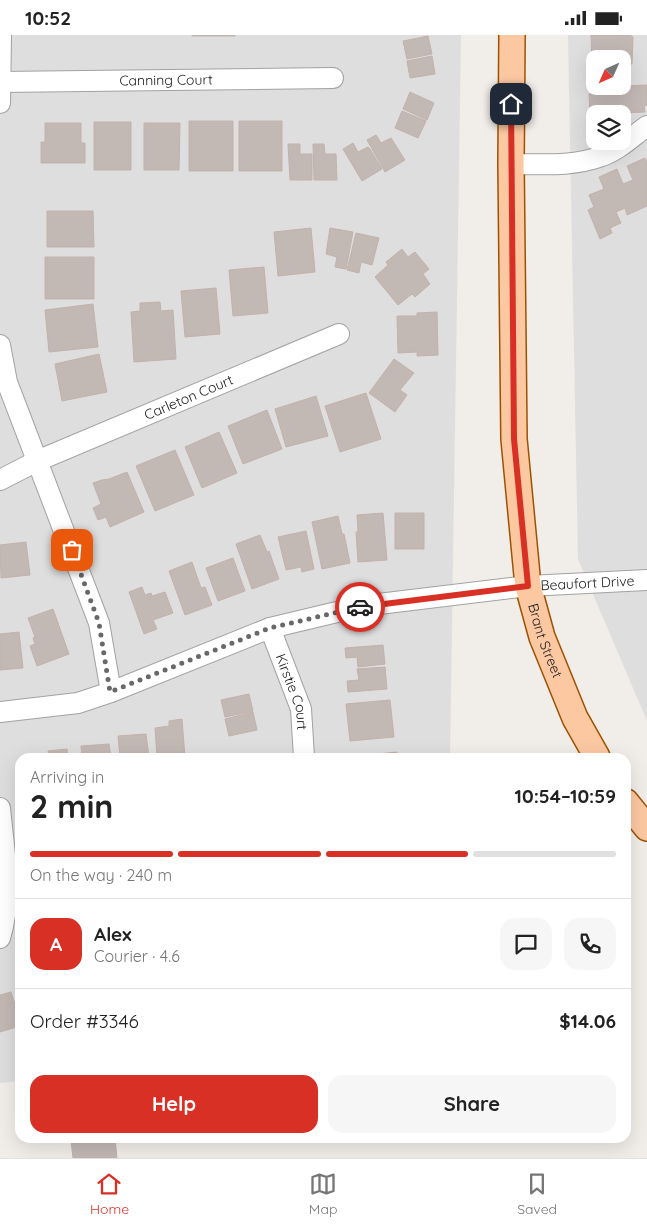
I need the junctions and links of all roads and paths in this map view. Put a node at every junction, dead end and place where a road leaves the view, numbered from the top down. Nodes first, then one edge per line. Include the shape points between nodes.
1 (1, 35) edge
2 (512, 35) edge
3 (332, 77) dead end
4 (0, 82) edge
5 (0, 103) edge
6 (647, 126) edge
7 (511, 164) junction
8 (339, 334) dead end
9 (0, 345) edge
10 (37, 461) junction
11 (0, 480) edge
12 (647, 581) edge
13 (528, 586) junction
14 (270, 628) junction
15 (110, 692) junction
16 (0, 712) edge
17 (304, 753) edge
18 (595, 753) edge
19 (0, 808) edge
20 (631, 808) edge
21 (647, 828) edge
22 (0, 937) edge

1 - 4 street
2 - 7 main road, Brant Street
3 - 4 street, Canning Court
4 - 5 street
6 - 7 street via 603,156 564,164
7 - 13 main road, Brant Street via 514,439
8 - 10 street, Carleton Court
9 - 10 street via 7,382
10 - 11 street, Carleton Court
10 - 15 street via 99,623
12 - 13 street, Beaufort Drive
13 - 14 street, Beaufort Drive via 362,606
13 - 18 main road, Brant Street via 542,637 575,718
14 - 15 street, Beaufort Drive
14 - 17 street, Kirstie Court via 301,709
15 - 16 street, Beaufort Drive via 78,703
19 - 22 street via 6,877 6,911
20 - 21 main road

